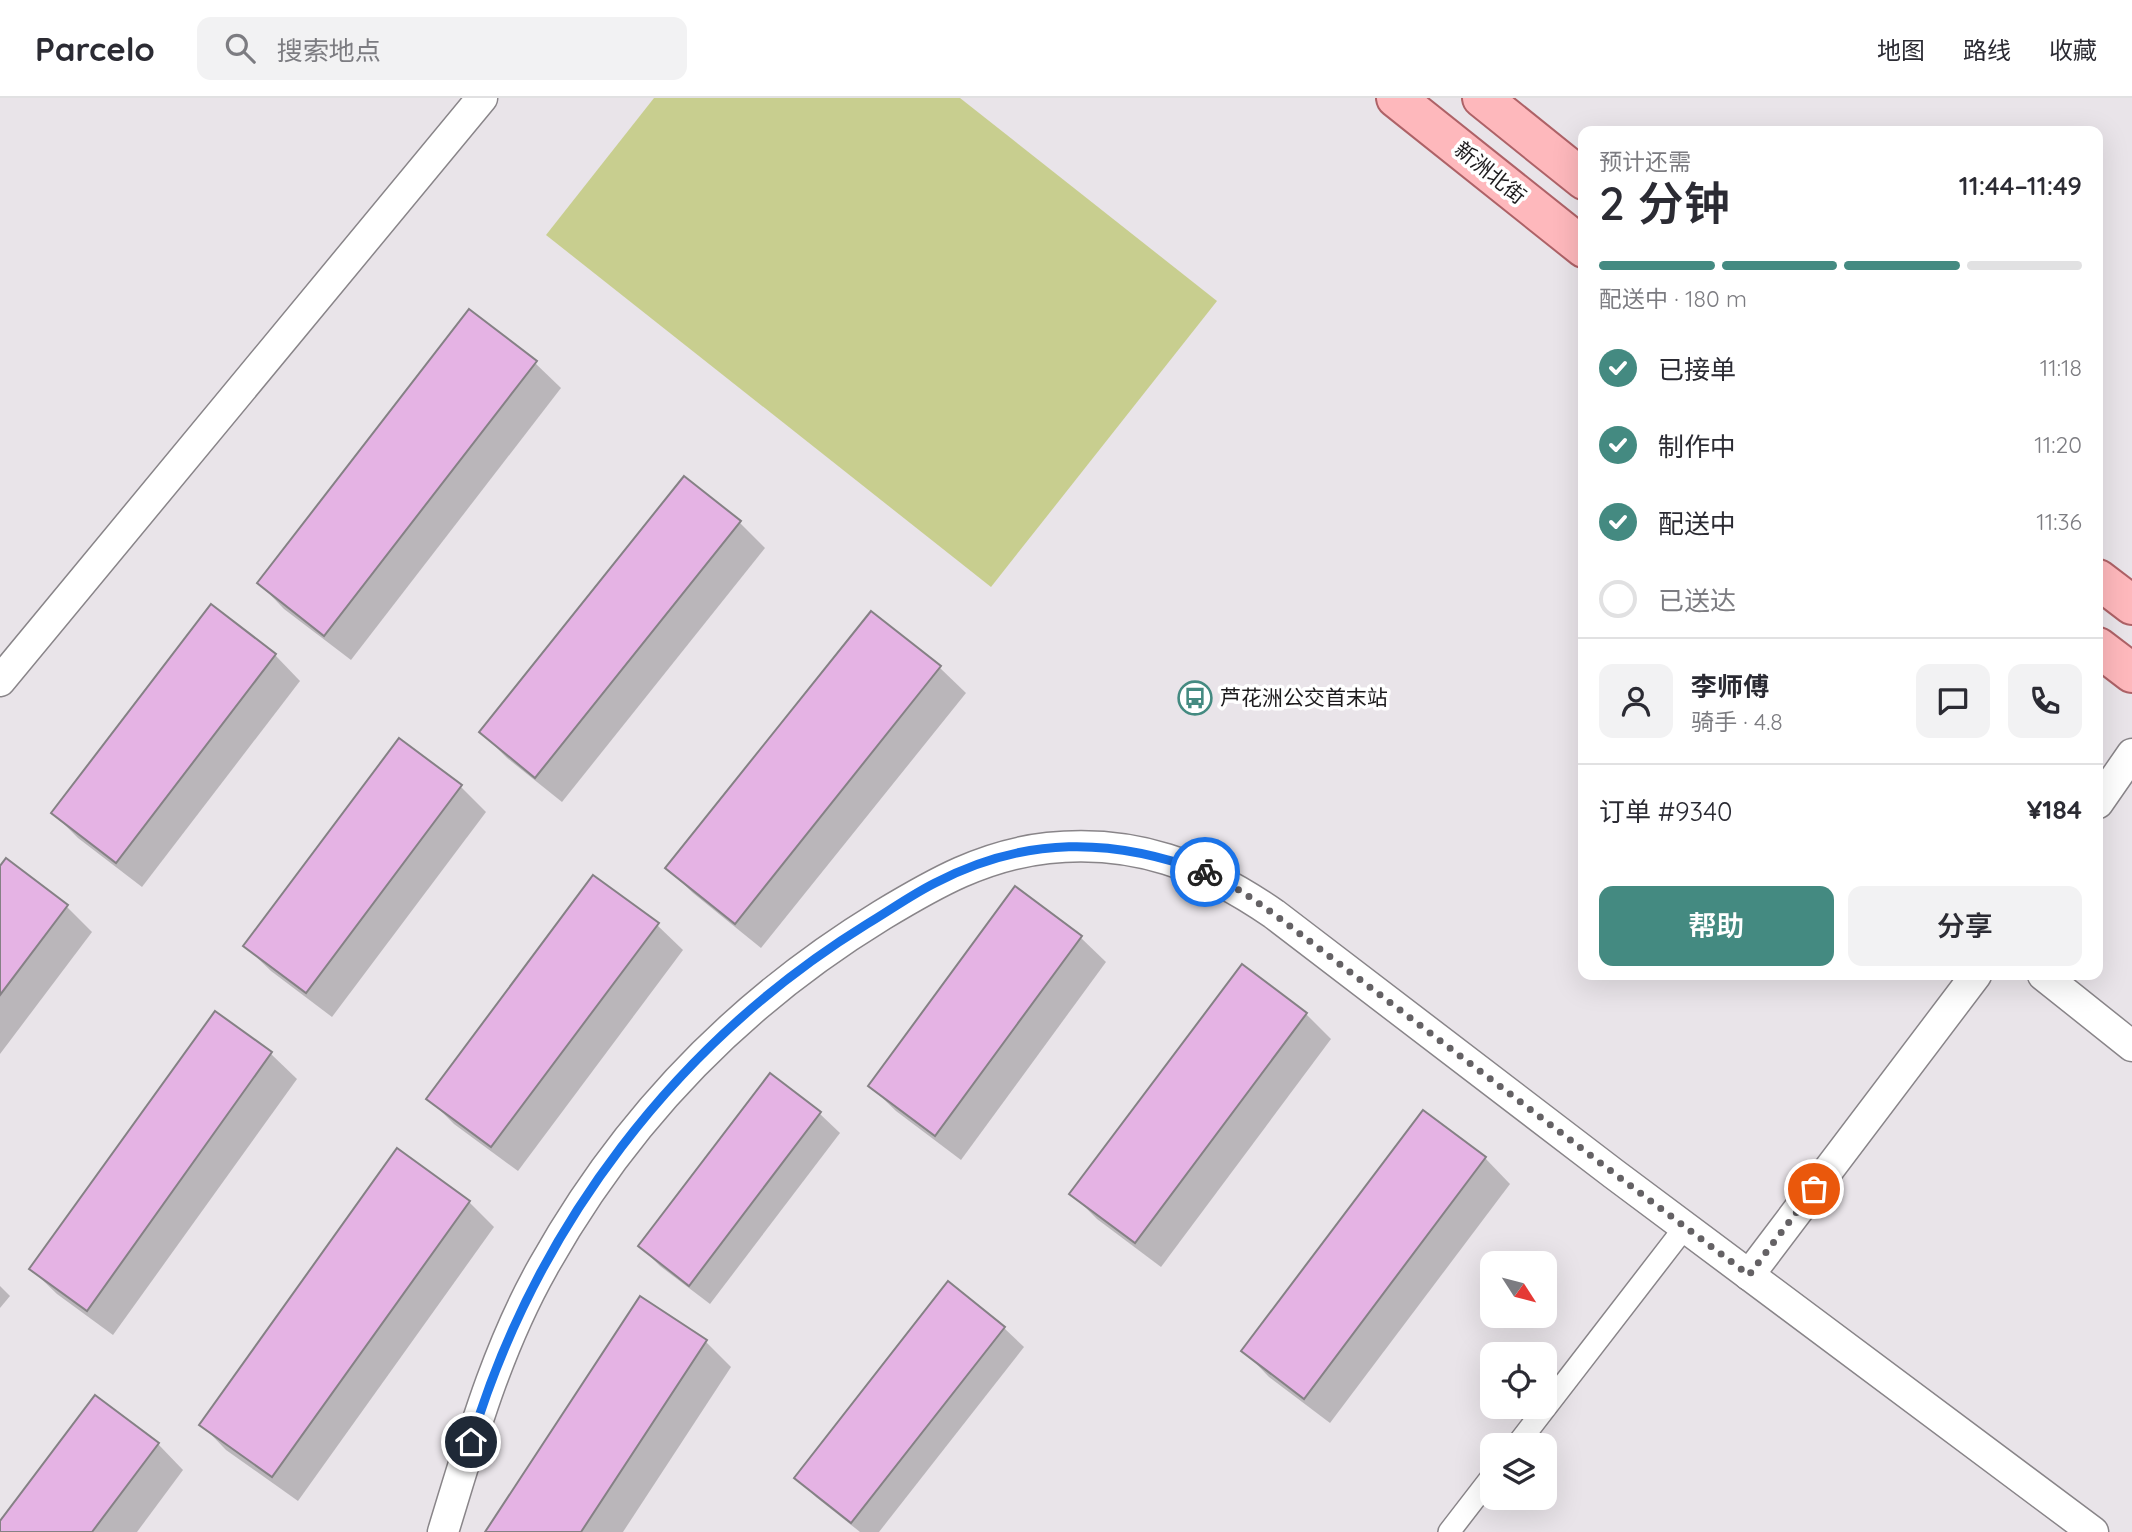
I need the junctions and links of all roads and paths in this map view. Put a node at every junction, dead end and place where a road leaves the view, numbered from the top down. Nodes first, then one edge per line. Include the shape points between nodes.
1 (482, 98) edge
2 (1396, 98) edge
3 (1482, 98) edge
4 (1578, 175) edge
5 (1578, 243) edge
6 (2103, 583) edge
7 (2132, 605) edge
8 (2103, 652) edge
9 (2132, 673) edge
10 (0, 681) edge
11 (2132, 754) edge
12 (2103, 796) edge
13 (1972, 980) edge
14 (2049, 980) edge
15 (2132, 1046) edge
16 (1685, 1227) junction
17 (1749, 1275) junction
18 (1526, 1433) edge
19 (1480, 1491) edge
20 (443, 1532) edge
21 (1448, 1532) edge
22 (2093, 1532) edge

1 - 10 street
2 - 5 main road, 新洲北街
3 - 4 main road
6 - 7 main road
8 - 9 main road
11 - 12 street
13 - 17 street
14 - 15 street
16 - 17 street
16 - 18 street
16 - 20 street via 1241,891 1205,872 1128,850 1088,846 1008,855 933,884 800,970 710,1047 617,1151 541,1269 510,1332
17 - 22 street
19 - 21 street

